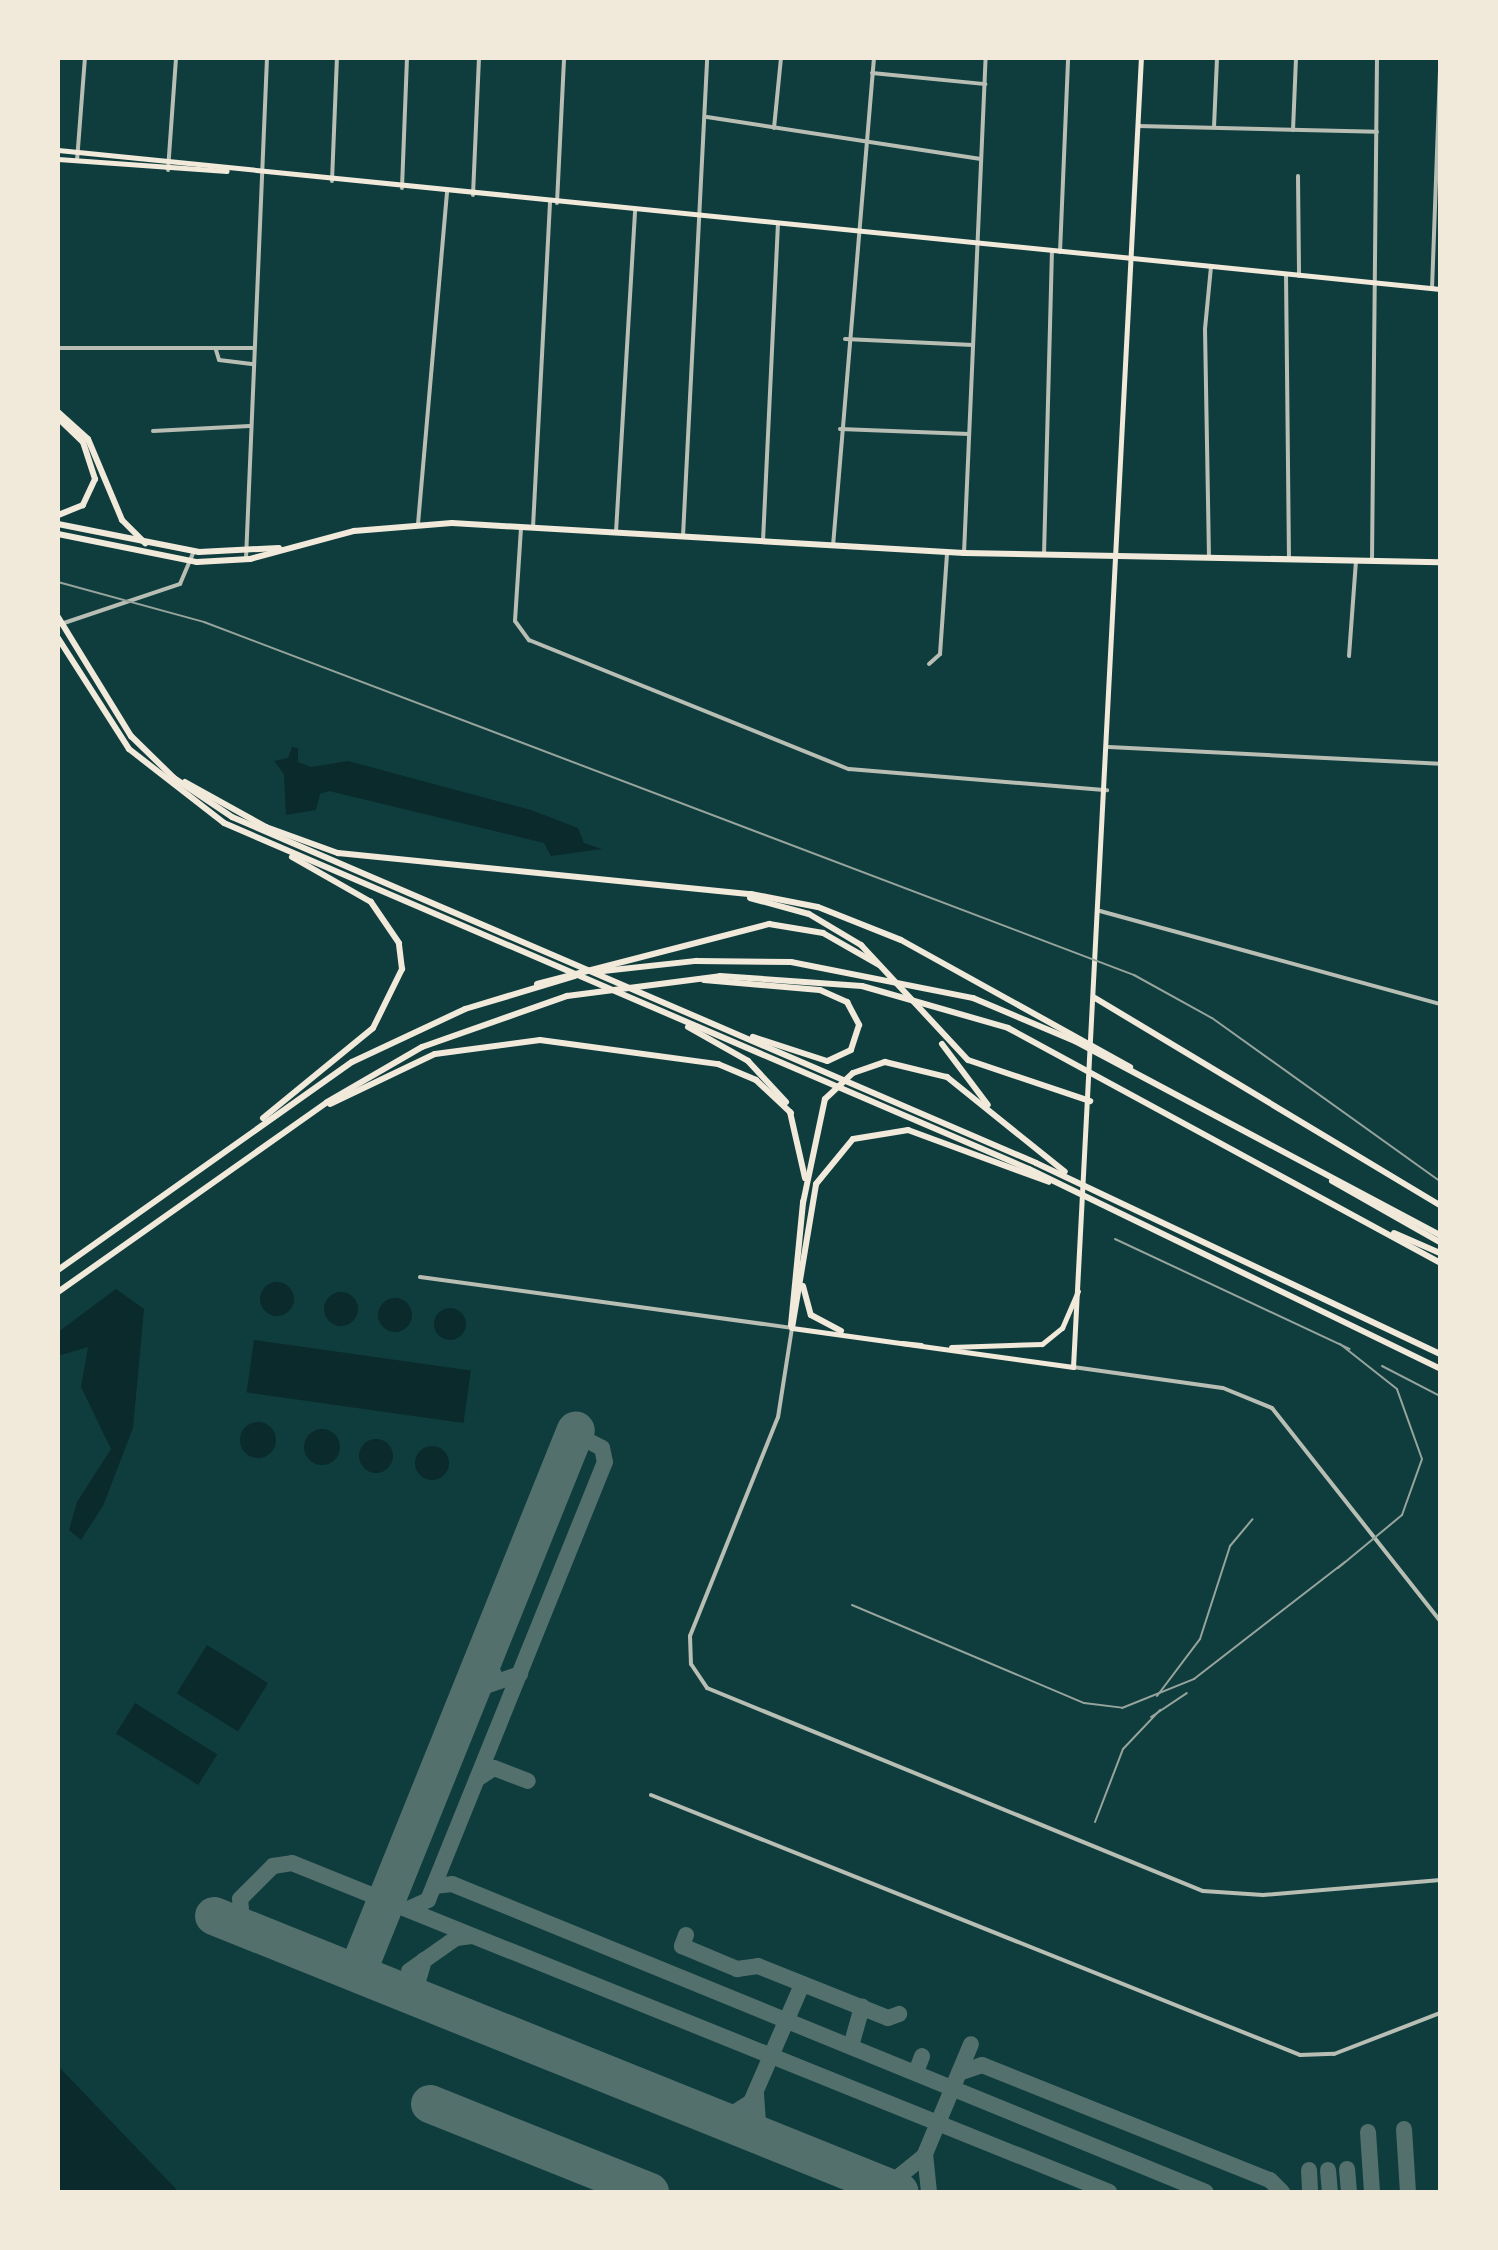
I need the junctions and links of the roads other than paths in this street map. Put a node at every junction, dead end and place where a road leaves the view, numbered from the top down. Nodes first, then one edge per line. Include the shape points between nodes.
1 (85, 58) edge
2 (176, 58) edge
3 (267, 58) edge
4 (337, 58) edge
5 (407, 58) edge
6 (479, 58) edge
7 (564, 58) edge
8 (707, 58) edge
9 (781, 58) edge
10 (874, 58) edge
11 (986, 58) edge
12 (1068, 58) edge
13 (1141, 58) edge
14 (1217, 58) edge
15 (1296, 58) edge
16 (1377, 58) edge
17 (1440, 72) edge
18 (872, 73) junction
19 (985, 84) junction
20 (706, 117) junction
21 (1138, 126) junction
22 (1214, 127) junction
23 (774, 128) junction
24 (1293, 130) junction
25 (1377, 132) junction
26 (866, 141) junction
27 (58, 150) edge
28 (79, 152) junction
29 (58, 159) edge
30 (981, 159) junction
31 (169, 160) junction
32 (77, 161) junction
33 (168, 170) junction
34 (227, 171) junction
35 (262, 174) junction
36 (1298, 176) dead end
37 (332, 181) junction
38 (402, 188) junction
39 (447, 192) junction
40 (473, 195) junction
41 (554, 202) junction
42 (635, 211) junction
43 (700, 217) junction
44 (778, 224) junction
45 (855, 232) junction
46 (977, 244) junction
47 (1052, 251) junction
48 (1060, 252) junction
49 (1131, 259) junction
50 (1211, 267) junction
51 (1286, 274) junction
52 (1299, 276) junction
53 (1375, 283) junction
54 (1432, 289) junction
55 (1440, 289) edge
56 (845, 339) junction
57 (973, 345) junction
58 (58, 348) edge
59 (254, 348) junction
60 (216, 350) junction
61 (254, 364) junction
62 (58, 412) edge
63 (58, 418) edge
64 (250, 426) junction
65 (840, 429) junction
66 (153, 431) dead end
67 (969, 434) junction
68 (58, 515) edge
69 (58, 524) edge
70 (418, 524) junction
71 (520, 526) junction
72 (533, 527) junction
73 (616, 532) junction
74 (58, 534) edge
75 (683, 536) junction
76 (763, 541) junction
77 (145, 543) junction
78 (154, 545) junction
79 (833, 546) junction
80 (279, 548) junction
81 (194, 551) junction
82 (246, 552) junction
83 (947, 553) junction
84 (964, 553) junction
85 (152, 554) junction
86 (1044, 555) junction
87 (1117, 556) junction
88 (1209, 558) junction
89 (246, 560) junction
90 (1289, 560) junction
91 (1356, 561) junction
92 (1372, 561) junction
93 (193, 562) junction
94 (1440, 562) edge
95 (58, 617) edge
96 (58, 625) edge
97 (58, 638) edge
98 (58, 649) edge
99 (1349, 656) dead end
100 (929, 664) dead end
101 (77, 675) junction
102 (1109, 747) junction
103 (144, 750) junction
104 (1440, 764) edge
105 (1107, 790) junction
106 (283, 850) junction
107 (686, 888) junction
108 (1100, 911) junction
109 (683, 978) junction
110 (548, 980) junction
111 (904, 991) junction
112 (1095, 998) junction
113 (1440, 1004) edge
114 (675, 1008) junction
115 (672, 1016) junction
116 (934, 1031) junction
117 (1083, 1041) junction
118 (1090, 1101) junction
119 (314, 1111) junction
120 (791, 1113) junction
121 (997, 1116) junction
122 (252, 1130) junction
123 (1311, 1166) junction
124 (1067, 1187) junction
125 (803, 1203) junction
126 (1440, 1205) edge
127 (1148, 1214) junction
128 (1379, 1228) junction
129 (1440, 1235) edge
130 (1440, 1242) edge
131 (1440, 1253) edge
132 (1440, 1263) edge
133 (58, 1270) edge
134 (803, 1274) junction
135 (420, 1277) dead end
136 (1078, 1291) junction
137 (58, 1292) edge
138 (792, 1328) junction
139 (841, 1331) junction
140 (831, 1334) junction
141 (851, 1336) junction
142 (941, 1348) junction
143 (1440, 1354) edge
144 (1073, 1367) junction
145 (1440, 1369) edge
146 (1440, 1621) edge
147 (651, 1795) dead end
148 (1440, 1880) edge
149 (1440, 2013) edge

1 - 28 street
2 - 31 street
3 - 35 street
4 - 37 street
5 - 38 street
6 - 40 street
7 - 41 street
8 - 20 street
9 - 23 street
10 - 18 street
11 - 19 street
12 - 48 street
13 - 21 main road
14 - 22 street
15 - 24 street
16 - 25 street
17 - 54 street
18 - 19 street
18 - 26 street
19 - 30 street
20 - 23 street
20 - 43 street
21 - 22 street
21 - 49 main road
22 - 24 street
23 - 26 street
24 - 25 street
25 - 53 street
26 - 30 street
26 - 45 street
27 - 28 main road
28 - 31 main road
28 - 32 street
29 - 32 main road
30 - 46 street
31 - 33 street
31 - 34 main road
32 - 33 main road
33 - 34 main road
34 - 35 main road
35 - 37 main road
35 - 59 street
36 - 52 street
37 - 38 main road
38 - 39 main road
39 - 40 main road
39 - 70 street
40 - 41 main road
41 - 42 main road
41 - 72 street
42 - 43 main road
42 - 73 street
43 - 44 main road
43 - 75 street
44 - 45 main road
44 - 76 street
45 - 46 main road
45 - 56 street
46 - 47 main road
46 - 57 street
47 - 48 main road
47 - 86 street
48 - 49 main road
49 - 50 main road
49 - 87 main road
50 - 51 main road
50 - 88 street via 1205,329
51 - 52 main road
51 - 90 street
52 - 53 main road
53 - 54 main road
53 - 92 street
54 - 55 main road
56 - 57 street
56 - 65 street
57 - 67 street
58 - 60 street
59 - 60 street
59 - 61 street
60 - 61 street via 219,360
61 - 64 street
62 - 77 main road via 88,439 122,520
63 - 68 main road via 83,442 95,479 83,505
64 - 66 street
64 - 82 street
65 - 67 street
65 - 79 street
67 - 84 street
69 - 77 main road
70 - 71 main road
70 - 80 main road
71 - 72 main road
71 - 105 street via 515,621 529,640 849,769
72 - 73 main road
73 - 75 main road
74 - 85 main road
75 - 76 main road
76 - 79 main road
77 - 78 main road
78 - 81 main road
78 - 85 main road
79 - 83 main road
80 - 82 main road
80 - 89 main road
81 - 82 main road
81 - 93 street
82 - 89 street
83 - 84 main road
83 - 100 street via 940,654
84 - 86 main road
85 - 93 main road
86 - 87 main road
87 - 88 main road
87 - 102 main road
88 - 90 main road
89 - 93 main road
90 - 91 main road
91 - 92 main road
91 - 99 street
92 - 94 main road
93 - 96 street via 180,584
95 - 103 main road via 102,697
97 - 101 main road
98 - 101 main road
101 - 106 main road via 119,738 168,786
102 - 104 street
102 - 105 main road
103 - 107 main road via 219,803 330,851
103 - 114 main road via 240,821
105 - 108 main road
106 - 115 main road
106 - 122 main road via 371,902 399,943 401,974 373,1028
107 - 111 main road via 816,917 868,950
107 - 117 main road via 774,897 852,918
108 - 112 main road
108 - 113 street
109 - 114 main road via 828,993 854,1009 858,1038 842,1057 822,1061
109 - 119 main road via 578,993 450,1034
109 - 128 main road via 792,977 928,1001 1082,1061
110 - 111 main road via 749,927 787,925 849,944
110 - 117 main road via 624,967 760,960 868,972 989,1003
110 - 122 main road via 388,1043
111 - 116 main road
112 - 118 main road
112 - 126 main road
114 - 127 main road
115 - 120 main road via 748,1061
115 - 124 main road
116 - 118 main road via 976,1064
116 - 121 main road
117 - 123 main road
118 - 136 main road
119 - 120 main road via 424,1058 540,1040 718,1064 753,1078
119 - 137 main road
120 - 125 main road via 804,1153
121 - 125 main road via 920,1066 885,1062 856,1071 826,1098
121 - 127 main road via 1048,1162
122 - 133 main road
123 - 129 main road
123 - 130 main road
124 - 134 main road via 912,1131 866,1133 839,1150 817,1180
124 - 145 main road
125 - 138 main road
127 - 143 main road
128 - 131 main road
128 - 132 main road
134 - 138 main road
134 - 139 main road via 808,1311
135 - 138 street
136 - 142 main road via 1062,1328 1042,1344
136 - 144 main road
138 - 140 main road
138 - 148 street via 777,1420 690,1636 691,1664 707,1688 1203,1891 1263,1895
139 - 140 main road
139 - 141 main road
140 - 141 main road
141 - 142 main road
142 - 144 main road
144 - 146 street via 1257,1398 1287,1424
147 - 149 street via 1300,2055 1334,2054

